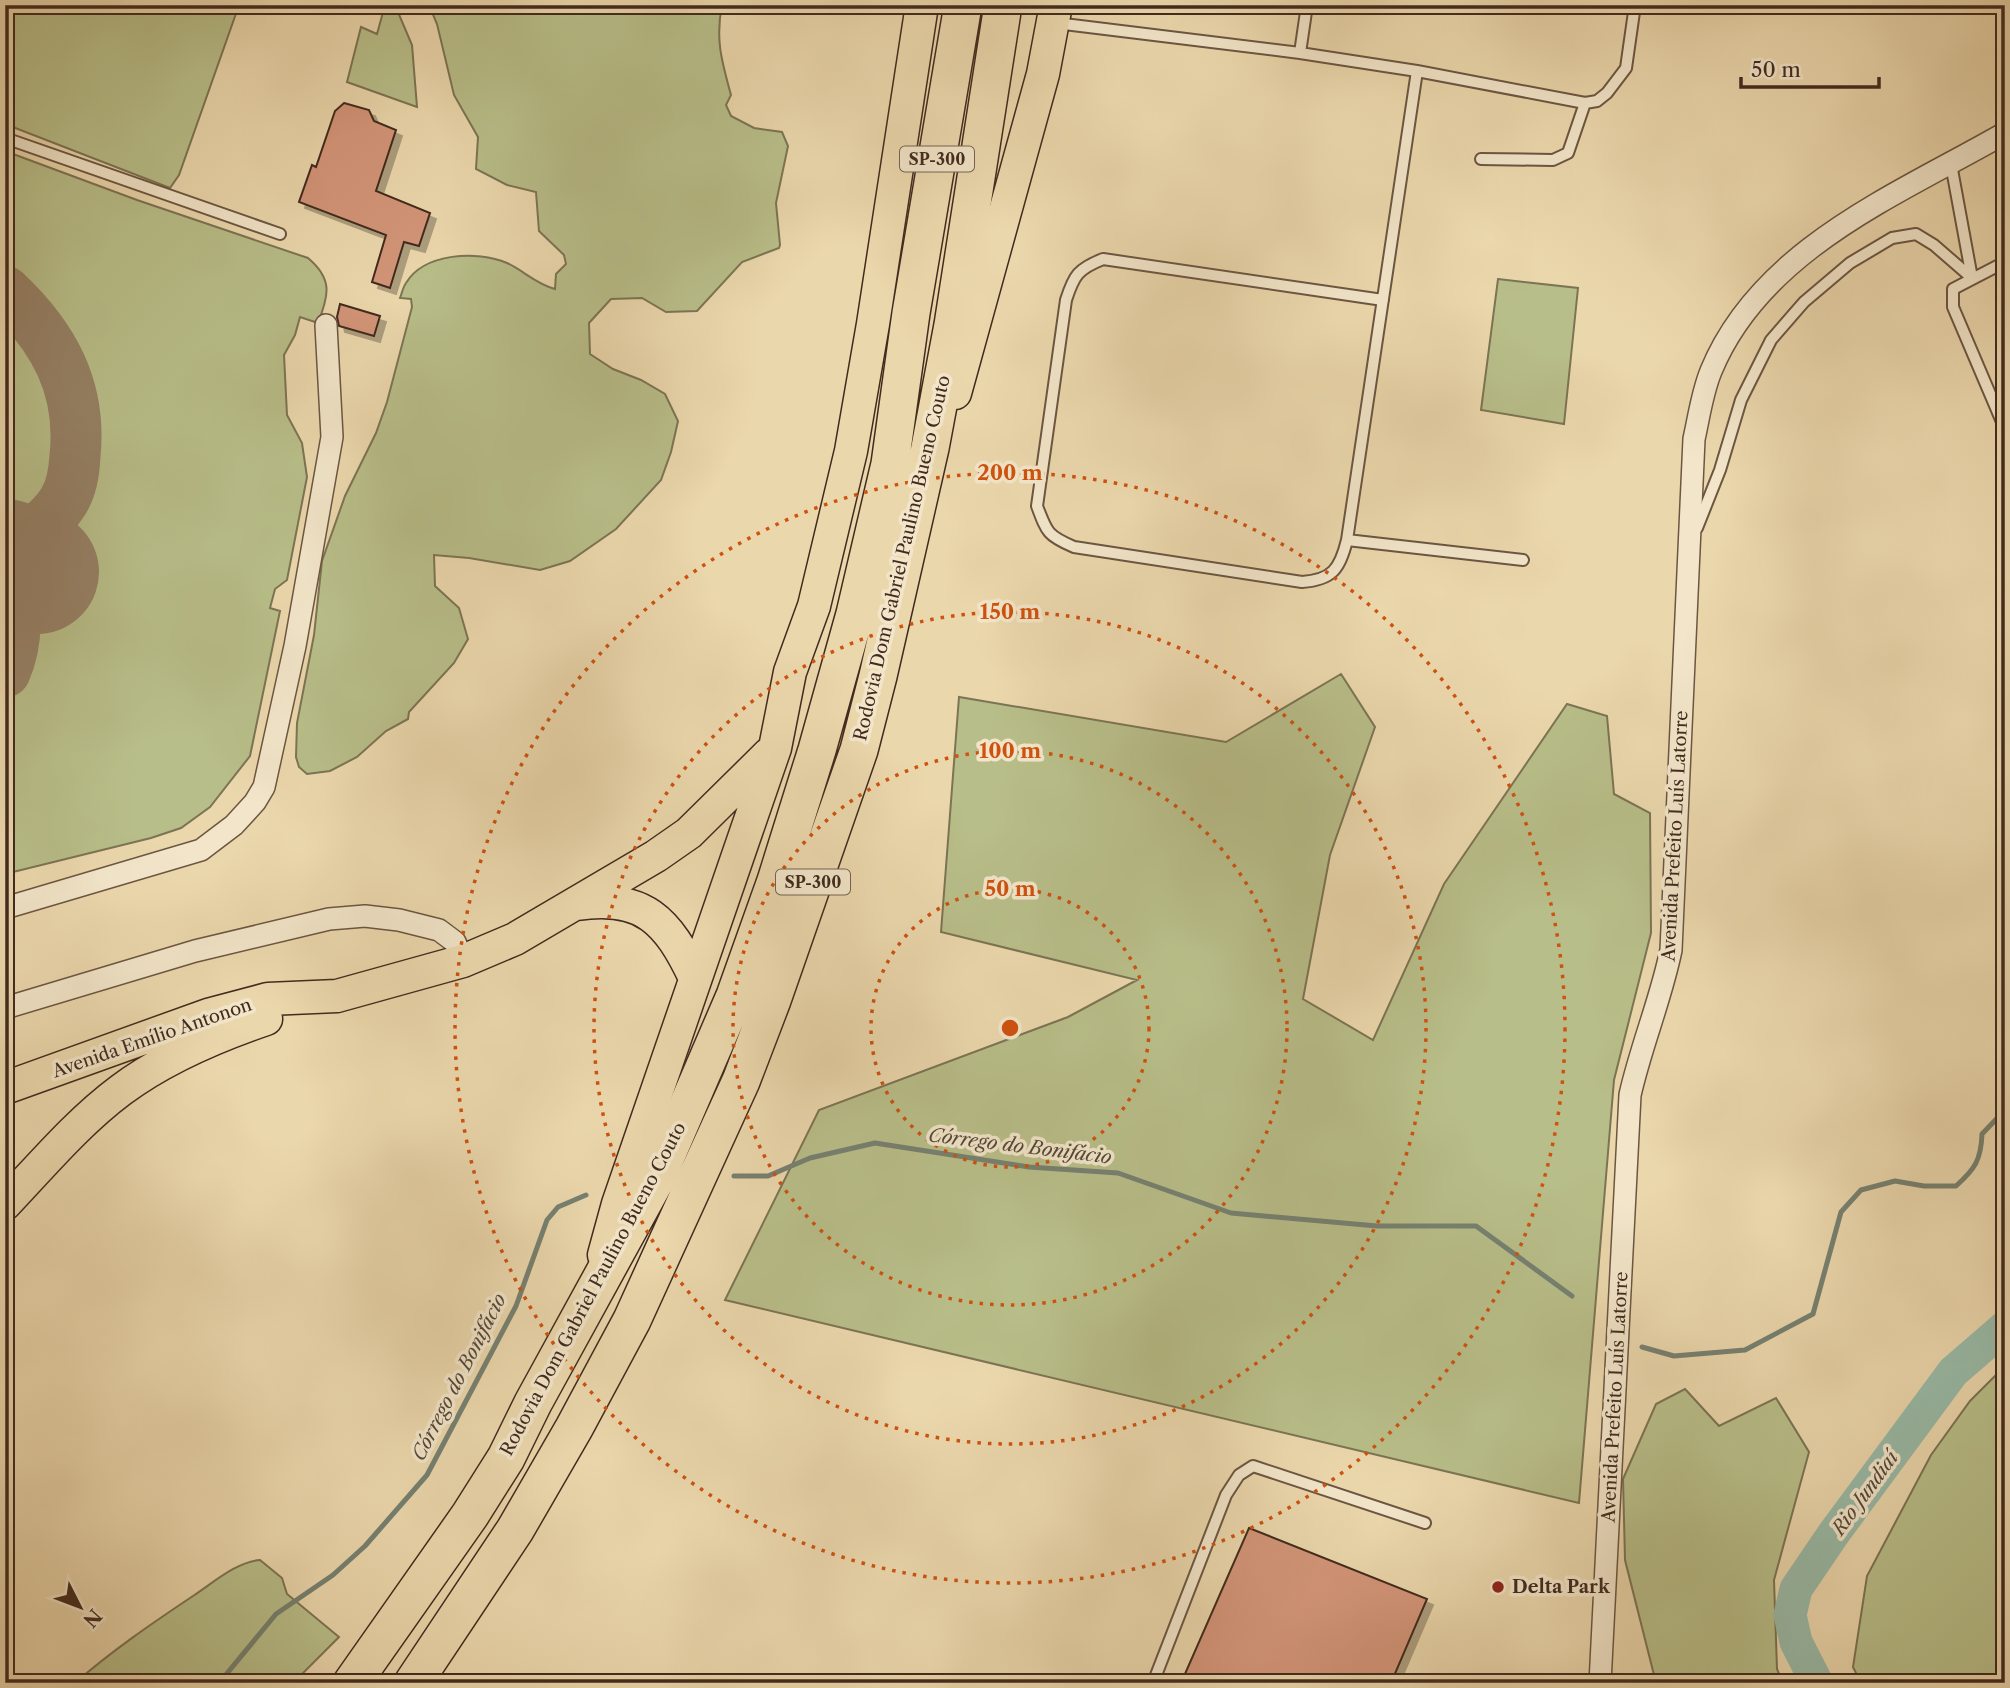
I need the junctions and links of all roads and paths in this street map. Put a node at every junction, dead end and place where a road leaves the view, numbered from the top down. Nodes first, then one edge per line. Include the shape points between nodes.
1 (922, 5) edge
2 (963, 5) edge
3 (1003, 5) edge
4 (1307, 5) edge
5 (1635, 5) edge
6 (1055, 14) edge
7 (1300, 53) junction
8 (1417, 71) junction
9 (1585, 103) junction
10 (2005, 133) edge
11 (5, 138) edge
12 (1481, 159) dead end
13 (1951, 164) junction
14 (279, 234) dead end
15 (2005, 262) edge
16 (1972, 278) junction
17 (1383, 300) junction
18 (326, 325) dead end
19 (2005, 429) edge
20 (1347, 540) junction
21 (1689, 547) junction
22 (1523, 560) dead end
23 (902, 574) junction
24 (775, 748) junction
25 (576, 904) junction
26 (5, 908) edge
27 (463, 961) junction
28 (695, 978) junction
29 (337, 996) junction
30 (5, 1008) edge
31 (741, 1081) junction
32 (5, 1088) edge
33 (5, 1204) edge
34 (593, 1294) junction
35 (1425, 1523) dead end
36 (352, 1683) edge
37 (413, 1683) edge
38 (439, 1683) edge
39 (1153, 1683) edge
40 (1600, 1683) edge

1 - 24 main road via 851,451 814,606 790,672
2 - 34 highway, Rodovia Dom Gabriel Paulino Bueno Couto / SP-300 via 890,464 817,750 735,996 657,1177
3 - 23 highway, Rodovia Dom Gabriel Paulino Bueno Couto / SP-300 via 960,286
4 - 7 lane
5 - 9 lane via 1626,68 1607,93
6 - 7 lane
6 - 23 main road via 1005,215
7 - 8 lane
8 - 9 lane
8 - 17 lane
9 - 12 lane via 1568,153 1553,160
10 - 13 street, Avenida Prefeito Luís Latorre
11 - 14 lane
13 - 16 lane
13 - 21 street, Avenida Prefeito Luís Latorre via 1846,223 1794,261 1742,314 1722,347 1703,398 1695,439
15 - 16 lane
16 - 19 lane via 1953,289 1953,307
16 - 21 lane via 1916,234 1892,238 1804,302 1771,340 1741,400 1720,470
17 - 20 lane
17 - 20 lane via 1102,258 1073,278 1066,300 1037,506 1053,538 1074,547 1301,582 1319,581 1334,571
18 - 26 street via 332,438 264,787 234,825 201,850
20 - 22 lane
21 - 40 street, Avenida Prefeito Luís Latorre via 1671,950 1630,1096
23 - 31 highway, Rodovia Dom Gabriel Paulino Bueno Couto / SP-300 via 859,750
24 - 25 main road, Avenida Emílio Antonon via 689,833
24 - 28 main road
25 - 27 main road, Avenida Emílio Antonon via 515,939
25 - 28 main road via 602,900 627,905 658,920 682,950
27 - 29 main road, Avenida Emílio Antonon
27 - 30 street via 455,942 439,930 365,916 329,919 195,951
28 - 34 main road via 618,1204
29 - 32 main road, Avenida Emílio Antonon via 268,999 208,1014
29 - 33 main road via 225,1033 150,1071 81,1125
31 - 37 highway, Rodovia Dom Gabriel Paulino Bueno Couto / SP-300 via 632,1320 574,1428 514,1531
31 - 38 highway via 648,1319 535,1529
34 - 36 highway, Rodovia Dom Gabriel Paulino Bueno Couto / SP-300 via 506,1458
35 - 39 lane via 1253,1466 1239,1475 1226,1495

